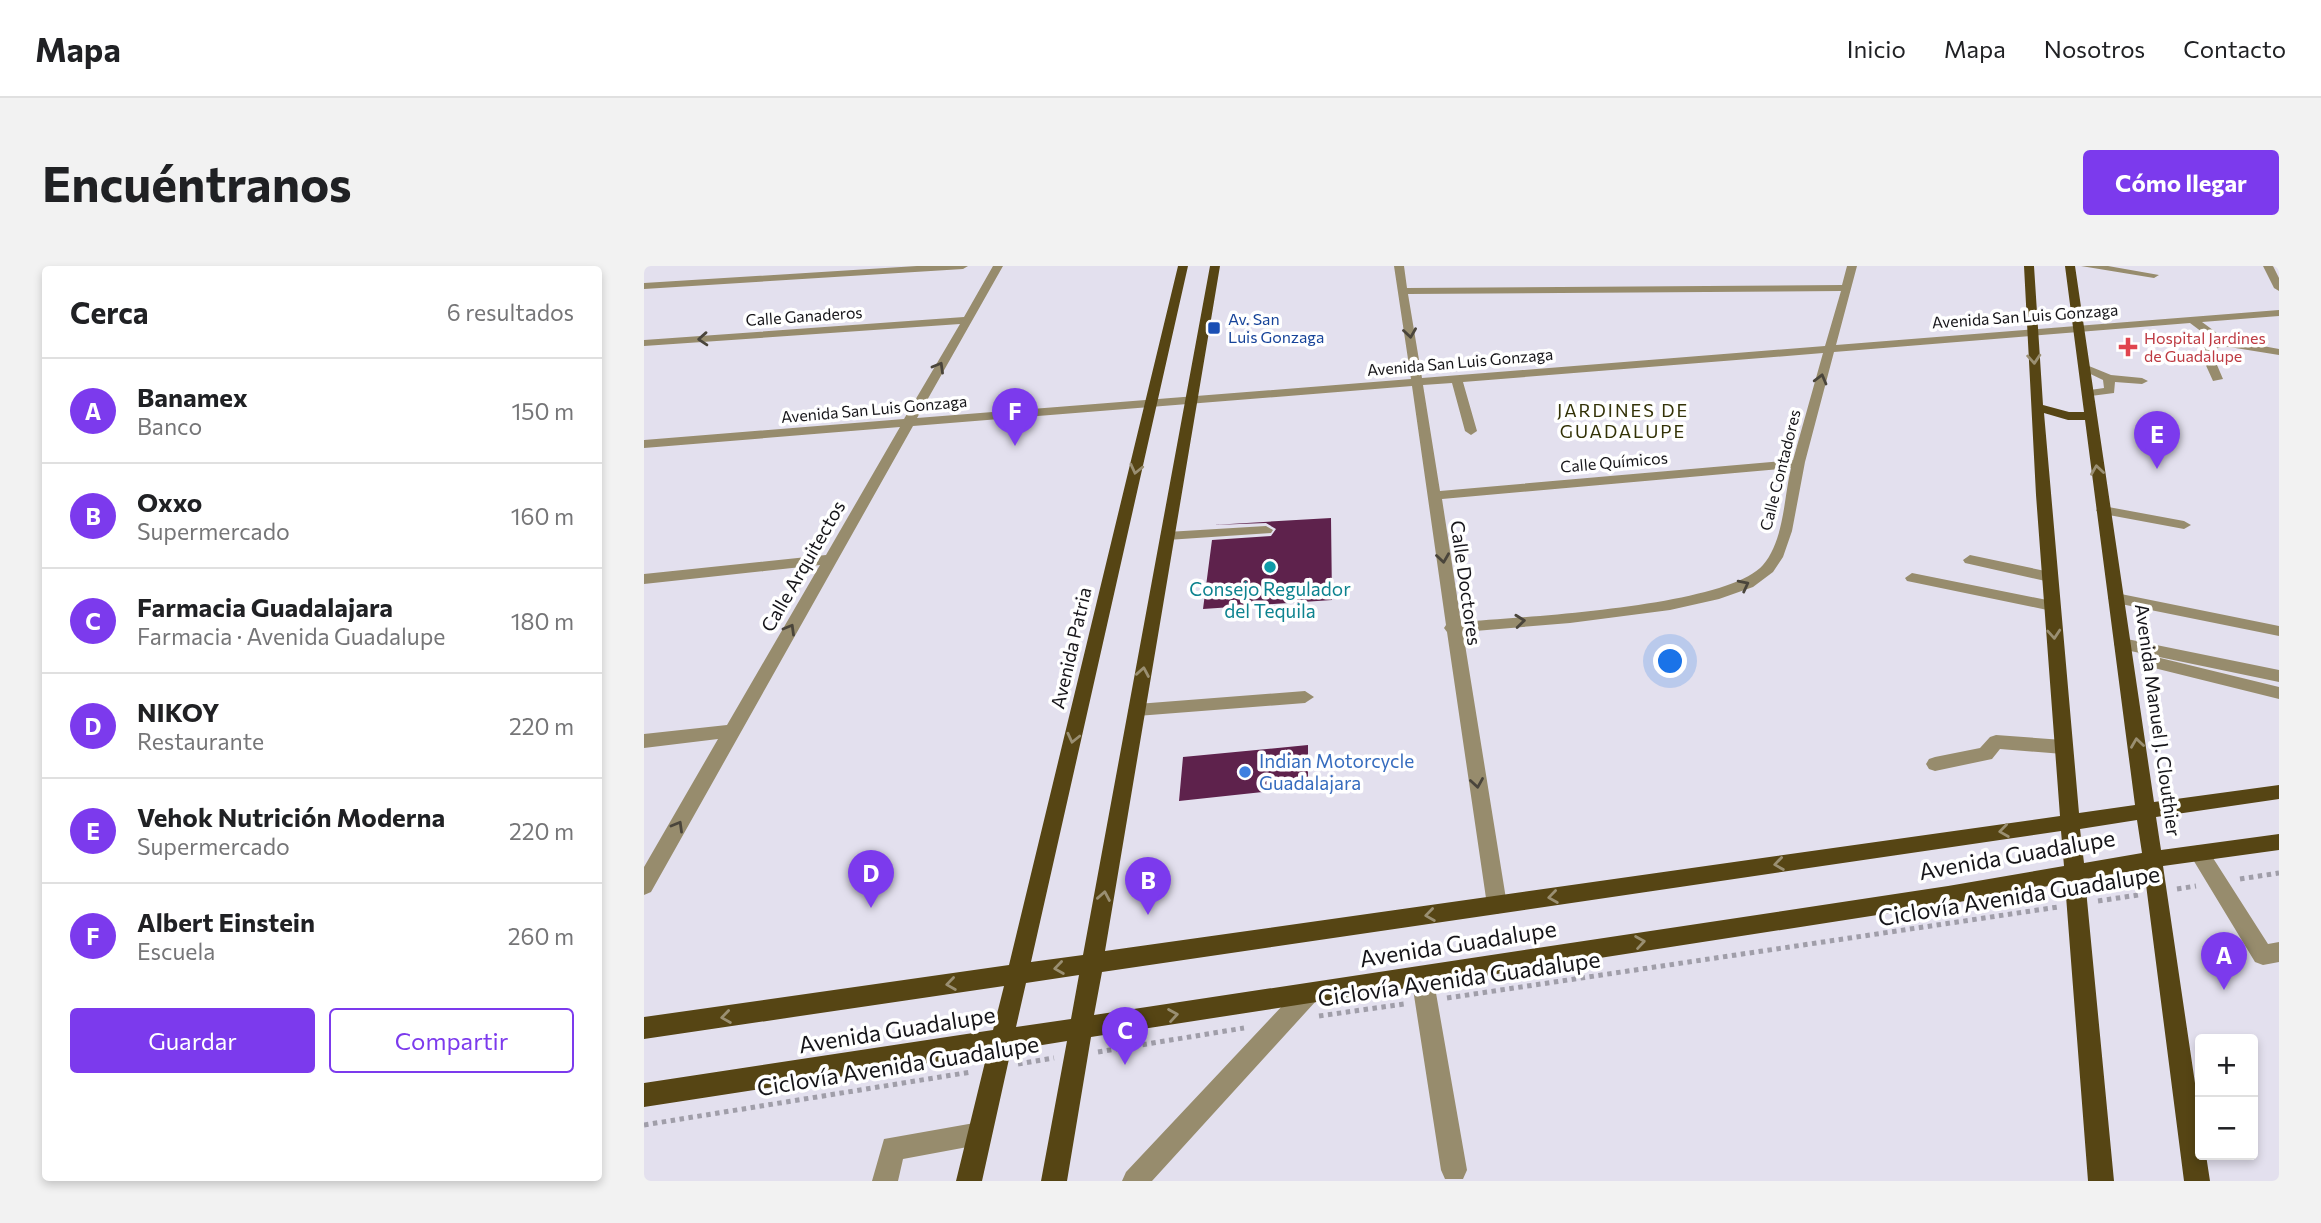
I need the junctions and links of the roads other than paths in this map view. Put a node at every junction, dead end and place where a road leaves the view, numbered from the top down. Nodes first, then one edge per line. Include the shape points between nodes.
1 (963, 266) edge
2 (998, 266) edge
3 (1183, 266) edge
4 (1214, 266) edge
5 (1399, 266) edge
6 (1852, 266) edge
7 (2029, 266) edge
8 (2070, 266) edge
9 (2086, 266) edge
10 (2268, 266) edge
11 (2154, 275) dead end
12 (644, 286) edge
13 (1847, 288) junction
14 (2279, 288) edge
15 (1403, 290) junction
16 (2279, 313) edge
17 (967, 320) junction
18 (2192, 320) junction
19 (2079, 328) junction
20 (2032, 331) junction
21 (2222, 342) junction
22 (644, 343) edge
23 (1829, 348) junction
24 (2279, 352) edge
25 (2084, 367) junction
26 (1456, 378) junction
27 (2109, 378) junction
28 (2217, 379) dead end
29 (2142, 380) dead end
30 (1417, 381) junction
31 (2087, 394) junction
32 (1191, 399) junction
33 (1152, 402) junction
34 (2038, 407) junction
35 (2090, 416) junction
36 (907, 422) junction
37 (1471, 431) dead end
38 (644, 444) edge
39 (1798, 463) junction
40 (1434, 496) junction
41 (2103, 510) junction
42 (2184, 525) dead end
43 (1266, 530) dead end
44 (1167, 536) junction
45 (830, 559) junction
46 (1970, 561) dead end
47 (2050, 577) junction
48 (1912, 578) dead end
49 (644, 579) edge
50 (2116, 598) junction
51 (2052, 606) junction
52 (1452, 628) junction
53 (2279, 631) edge
54 (2123, 650) junction
55 (2279, 676) edge
56 (2279, 693) edge
57 (1305, 697) dead end
58 (1137, 710) junction
59 (732, 731) junction
60 (644, 741) edge
61 (2063, 747) junction
62 (1935, 764) dead end
63 (2279, 792) edge
64 (2146, 811) junction
65 (2071, 821) junction
66 (2279, 842) edge
67 (2199, 853) junction
68 (2153, 859) junction
69 (2077, 871) junction
70 (644, 886) edge
71 (1497, 905) junction
72 (2279, 952) edge
73 (1093, 963) junction
74 (1018, 974) junction
75 (1422, 976) junction
76 (1308, 993) junction
77 (644, 1028) edge
78 (1081, 1029) junction
79 (1002, 1041) junction
80 (644, 1095) edge
81 (980, 1134) junction
82 (1454, 1170) dead end
83 (885, 1181) edge
84 (969, 1181) edge
85 (1054, 1181) edge
86 (1135, 1181) edge
87 (2101, 1181) edge
88 (2197, 1181) edge

1 - 12 street
2 - 17 street, Calle Arquitectos
3 - 33 main road, Avenida Patria
4 - 32 main road
5 - 15 street, Calle Doctores
6 - 13 street, Calle Contadores
7 - 20 main road
8 - 19 main road, Avenida Manuel J. Clouthier
9 - 11 street
10 - 14 street
13 - 15 street
13 - 23 street, Calle Contadores
15 -> 30 street, Calle Doctores
16 - 18 street, Avenida San Luis Gonzaga
17 -> 22 street, Calle Ganaderos
36 -> 17 street, Calle Arquitectos
18 - 19 street, Avenida San Luis Gonzaga
18 - 21 street
19 - 20 street, Avenida San Luis Gonzaga
19 - 25 main road, Avenida Manuel J. Clouthier
20 - 23 street, Avenida San Luis Gonzaga
20 -> 34 main road
21 - 24 street
21 - 28 street via 2206,350
23 - 26 street, Avenida San Luis Gonzaga
39 -> 23 street, Calle Contadores
25 - 27 street
25 - 31 main road, Avenida Manuel J. Clouthier
26 - 30 street, Avenida San Luis Gonzaga
26 - 37 street
27 - 29 street
27 - 31 street via 2110,391
30 - 32 street, Avenida San Luis Gonzaga
30 - 40 street, Calle Doctores
31 - 35 main road, Avenida Manuel J. Clouthier
32 - 33 street, Avenida San Luis Gonzaga
32 - 44 main road
33 - 36 street, Avenida San Luis Gonzaga
33 -> 74 main road, Avenida Patria
34 - 35 main road via 2068,416
34 - 47 main road
41 -> 35 main road, Avenida Manuel J. Clouthier
36 - 38 street, Avenida San Luis Gonzaga
36 - 45 street, Calle Arquitectos
39 - 40 street, Calle Químicos
52 -> 39 street, Calle Contadores via 1679,604 1726,594 1750,583 1768,569 1775,554 1787,523
40 -> 52 street, Calle Doctores
41 - 42 street
41 - 50 main road, Avenida Manuel J. Clouthier
43 - 44 street
58 -> 44 main road
45 - 49 street
59 -> 45 street, Calle Arquitectos
46 - 47 street
47 - 51 main road
48 - 51 street
50 - 53 street
50 - 54 main road, Avenida Manuel J. Clouthier
51 -> 61 main road
52 -> 71 street, Calle Doctores
54 - 55 street
54 - 56 street
64 -> 54 main road, Avenida Manuel J. Clouthier
57 - 58 street
73 -> 58 main road
59 - 60 street
70 -> 59 street, Calle Arquitectos
61 - 62 street via 1996,742 1986,754
61 - 65 main road
63 - 64 main road, Avenida Guadalupe
64 - 65 main road, Avenida Guadalupe
64 - 68 main road, Avenida Manuel J. Clouthier
65 - 69 main road
65 -> 71 main road, Avenida Guadalupe
66 - 67 main road, Avenida Guadalupe
67 - 68 main road, Avenida Guadalupe
67 - 72 street via 2263,955
68 - 69 main road, Avenida Guadalupe
68 - 88 main road, Avenida Manuel J. Clouthier
75 -> 69 main road, Avenida Guadalupe
69 - 87 main road
71 -> 73 main road, Avenida Guadalupe
73 -> 74 main road, Avenida Guadalupe
73 - 78 main road
74 -> 77 main road, Avenida Guadalupe
74 - 79 main road, Avenida Patria
75 - 76 main road, Avenida Guadalupe
75 - 82 street
78 -> 76 main road, Avenida Guadalupe
76 - 86 street
78 - 79 main road, Avenida Guadalupe
78 - 85 main road
79 - 80 main road, Avenida Guadalupe
79 - 81 main road, Avenida Patria
81 - 83 street via 893,1148
81 - 84 main road, Avenida Patria

